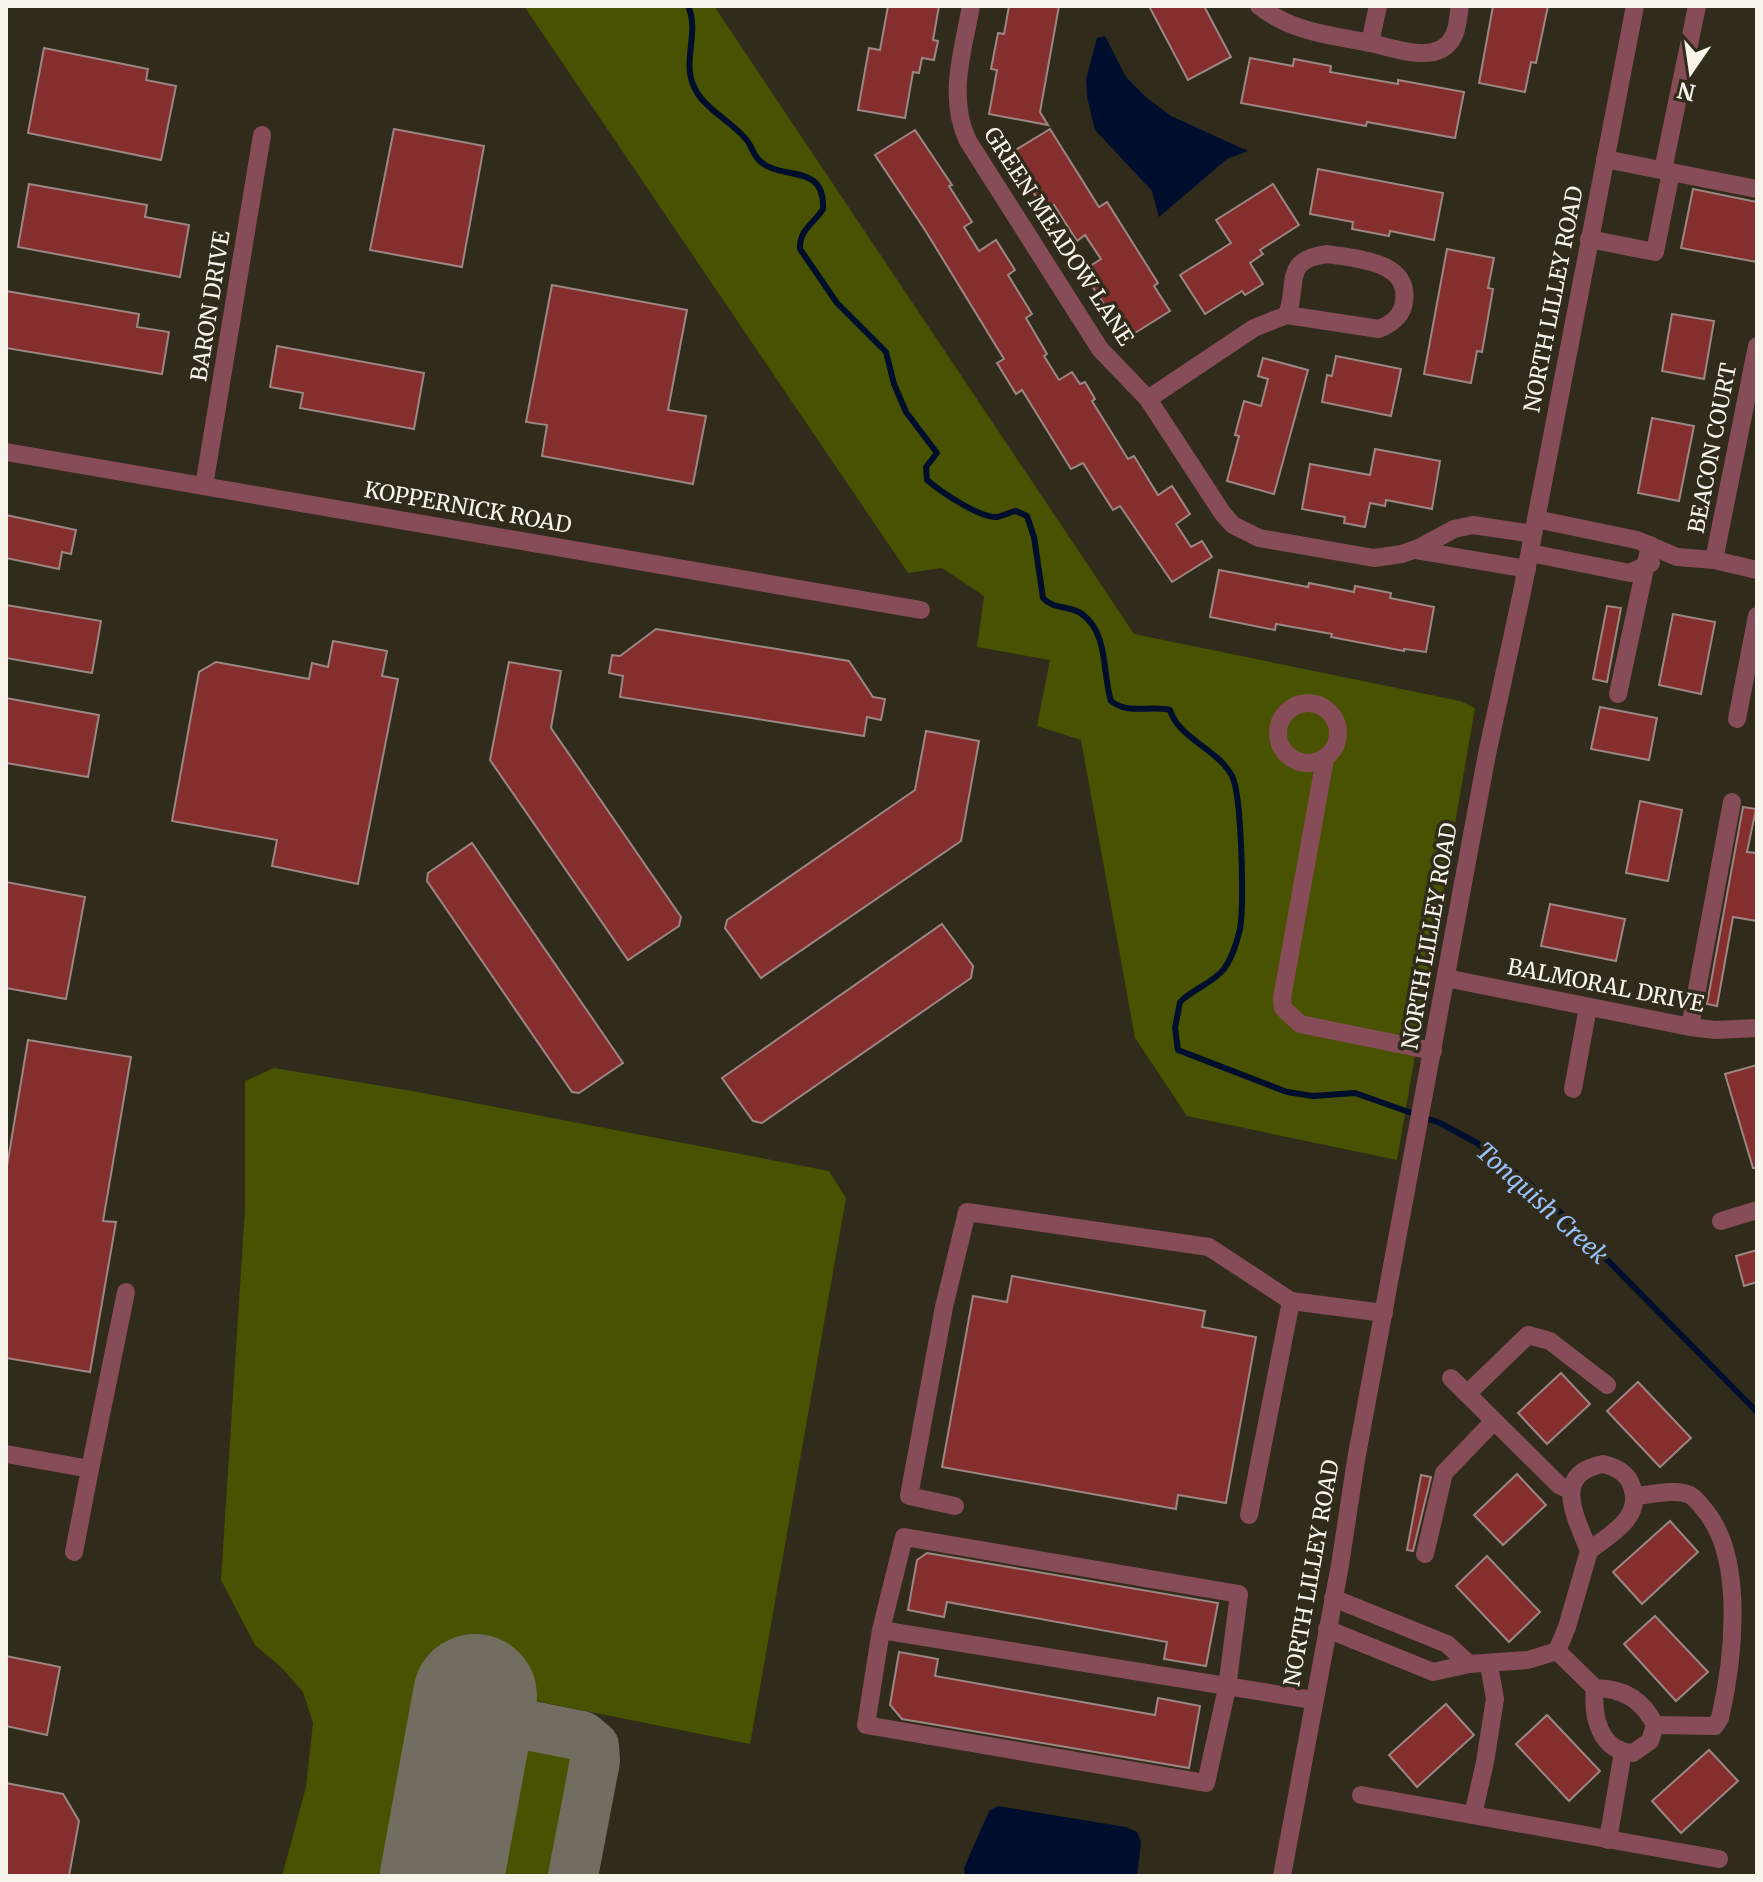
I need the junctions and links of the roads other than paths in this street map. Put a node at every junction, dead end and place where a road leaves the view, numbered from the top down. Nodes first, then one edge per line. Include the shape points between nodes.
1 (971, 6) edge
2 (1259, 6) edge
3 (1378, 6) edge
4 (1460, 6) edge
5 (1635, 6) edge
6 (1697, 6) edge
7 (1370, 43) junction
8 (262, 135) dead end
9 (1605, 159) junction
10 (1667, 171) junction
11 (1757, 189) edge
12 (1589, 239) junction
13 (1287, 315) junction
14 (1757, 346) edge
15 (1148, 399) junction
16 (6, 452) edge
17 (204, 486) junction
18 (1535, 526) junction
19 (1415, 550) junction
20 (1648, 555) junction
21 (1714, 560) junction
22 (1528, 561) junction
23 (1757, 570) edge
24 (921, 610) dead end
25 (1757, 616) edge
26 (1618, 694) dead end
27 (1737, 719) dead end
28 (1325, 759) dead end
29 (1732, 802) dead end
30 (1446, 978) junction
31 (1588, 1007) junction
32 (1690, 1027) junction
33 (1757, 1028) edge
34 (1433, 1051) junction
35 (1573, 1089) dead end
36 (1757, 1210) edge
37 (1721, 1221) dead end
38 (126, 1292) dead end
39 (1291, 1301) junction
40 (1384, 1313) junction
41 (1451, 1378) dead end
42 (1607, 1385) dead end
43 (1467, 1394) junction
44 (1494, 1421) junction
45 (6, 1454) edge
46 (90, 1469) junction
47 (1571, 1491) junction
48 (1635, 1496) junction
49 (955, 1506) dead end
50 (1249, 1515) dead end
51 (1589, 1551) junction
52 (74, 1552) dead end
53 (1425, 1554) dead end
54 (1333, 1598) junction
55 (1327, 1629) junction
56 (881, 1630) junction
57 (1557, 1651) junction
58 (1469, 1664) junction
59 (1489, 1665) junction
60 (1227, 1688) junction
61 (1595, 1688) junction
62 (1313, 1700) junction
63 (1655, 1725) junction
64 (1623, 1752) junction
65 (1361, 1795) dead end
66 (1473, 1815) junction
67 (1608, 1840) junction
68 (1719, 1859) dead end
69 (1282, 1876) edge

1 - 15 street, GREEN MEADOW LANE via 957,86 962,128 1100,349
2 - 7 street via 1301,29
3 - 7 street
4 - 7 street via 1453,40 1440,50 1422,53
5 - 9 street, NORTH LILLEY ROAD
6 - 10 street
8 - 17 street, BARON DRIVE
9 - 10 street
9 - 12 street, NORTH LILLEY ROAD
10 - 11 street
10 - 12 street via 1655,252
12 - 18 street, NORTH LILLEY ROAD
13 - 13 street via 1379,329 1399,314 1403,290 1393,270 1378,264 1314,256 1295,271
13 - 15 street via 1254,328
14 - 21 street, BEACON COURT
15 - 19 street, GREEN MEADOW LANE via 1223,514 1246,534 1374,558
16 - 17 street, KOPPERNICK ROAD
17 - 24 street, KOPPERNICK ROAD
18 - 19 street, GREEN MEADOW LANE via 1473,525
18 - 20 street, GREEN MEADOW LANE via 1637,540
18 - 22 street, NORTH LILLEY ROAD
19 - 22 street
20 - 21 street, GREEN MEADOW LANE
20 - 22 street via 1630,573
20 - 26 street
21 - 23 street, GREEN MEADOW LANE
22 - 30 street, NORTH LILLEY ROAD
25 - 27 street
28 - 34 street via 1283,1008 1300,1024
29 - 32 street
30 - 31 street, BALMORAL DRIVE
30 - 34 street, NORTH LILLEY ROAD
31 - 32 street, BALMORAL DRIVE
31 - 35 street
32 - 33 street, BALMORAL DRIVE
34 - 40 street, NORTH LILLEY ROAD
36 - 37 street
38 - 46 street
39 - 40 street
39 - 49 street via 1209,1247 967,1212 909,1496
39 - 50 street
40 - 54 street, NORTH LILLEY ROAD
41 - 43 street
42 - 43 street via 1550,1341 1528,1335
43 - 44 street
44 - 47 street
44 - 53 street via 1444,1473
45 - 46 street
46 - 52 street
47 - 48 street via 1586,1469 1603,1464 1623,1472
47 - 51 street
48 - 51 street via 1632,1515
48 - 63 street via 1694,1497 1712,1521 1734,1589 1720,1718 1715,1726
51 - 57 street
54 - 55 street, NORTH LILLEY ROAD
54 - 58 street via 1447,1644
55 - 58 street via 1433,1672
55 - 62 street, NORTH LILLEY ROAD
56 - 60 street
56 - 60 street via 904,1537 1239,1594
56 - 60 street via 866,1725 1206,1783
57 - 59 street
57 - 61 street
58 - 59 street
59 - 66 street via 1495,1699
60 - 62 street
61 - 63 street via 1612,1688 1635,1699
61 - 64 street via 1593,1710 1606,1741
62 - 69 street, NORTH LILLEY ROAD
63 - 64 street via 1650,1741 1633,1753
64 - 67 street
65 - 66 street
66 - 67 street
67 - 68 street

